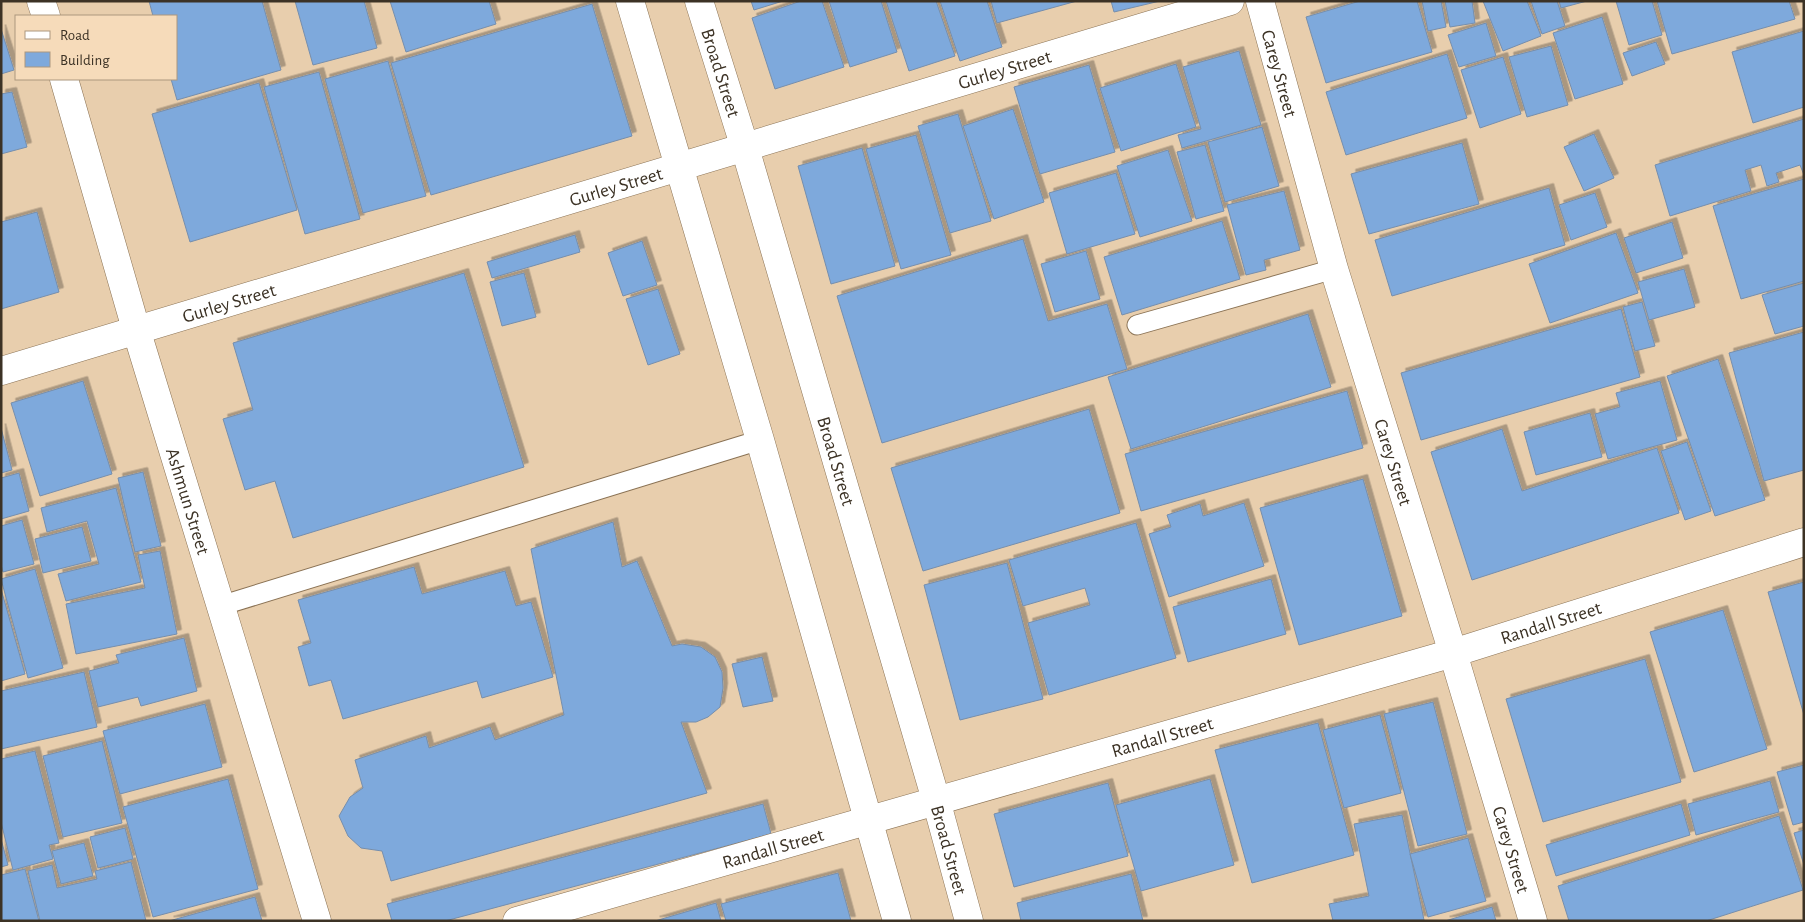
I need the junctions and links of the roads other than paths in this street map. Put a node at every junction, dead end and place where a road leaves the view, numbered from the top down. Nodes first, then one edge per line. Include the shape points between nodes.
1 (41, 1) edge
2 (630, 1) edge
3 (699, 1) edge
4 (1230, 1) edge
5 (1260, 1) edge
6 (46, 15) edge
7 (64, 80) edge
8 (745, 148) junction
9 (680, 166) junction
10 (1334, 268) junction
11 (1137, 325) dead end
12 (136, 330) junction
13 (1, 371) edge
14 (760, 440) junction
15 (1804, 542) edge
16 (220, 606) junction
17 (1453, 654) junction
18 (936, 800) junction
19 (869, 819) junction
20 (317, 921) edge
21 (517, 921) edge
22 (897, 921) edge
23 (969, 921) edge
24 (1533, 921) edge

1 - 6 street
2 - 9 street
3 - 8 street, Broad Street
4 - 8 street, Gurley Street
5 - 10 street, Carey Street
7 - 12 street, Ashmun Street
8 - 9 street, Gurley Street
8 - 18 street, Broad Street
9 - 12 street, Gurley Street
9 - 14 street
10 - 11 lane
10 - 17 street, Carey Street
12 - 13 street, Gurley Street
12 - 16 street, Ashmun Street
14 - 16 lane
14 - 19 street
15 - 17 street, Randall Street
16 - 20 street, Ashmun Street
17 - 18 street, Randall Street
17 - 24 street, Carey Street
18 - 19 street, Randall Street
18 - 23 street, Broad Street
19 - 21 street, Randall Street
19 - 22 street

